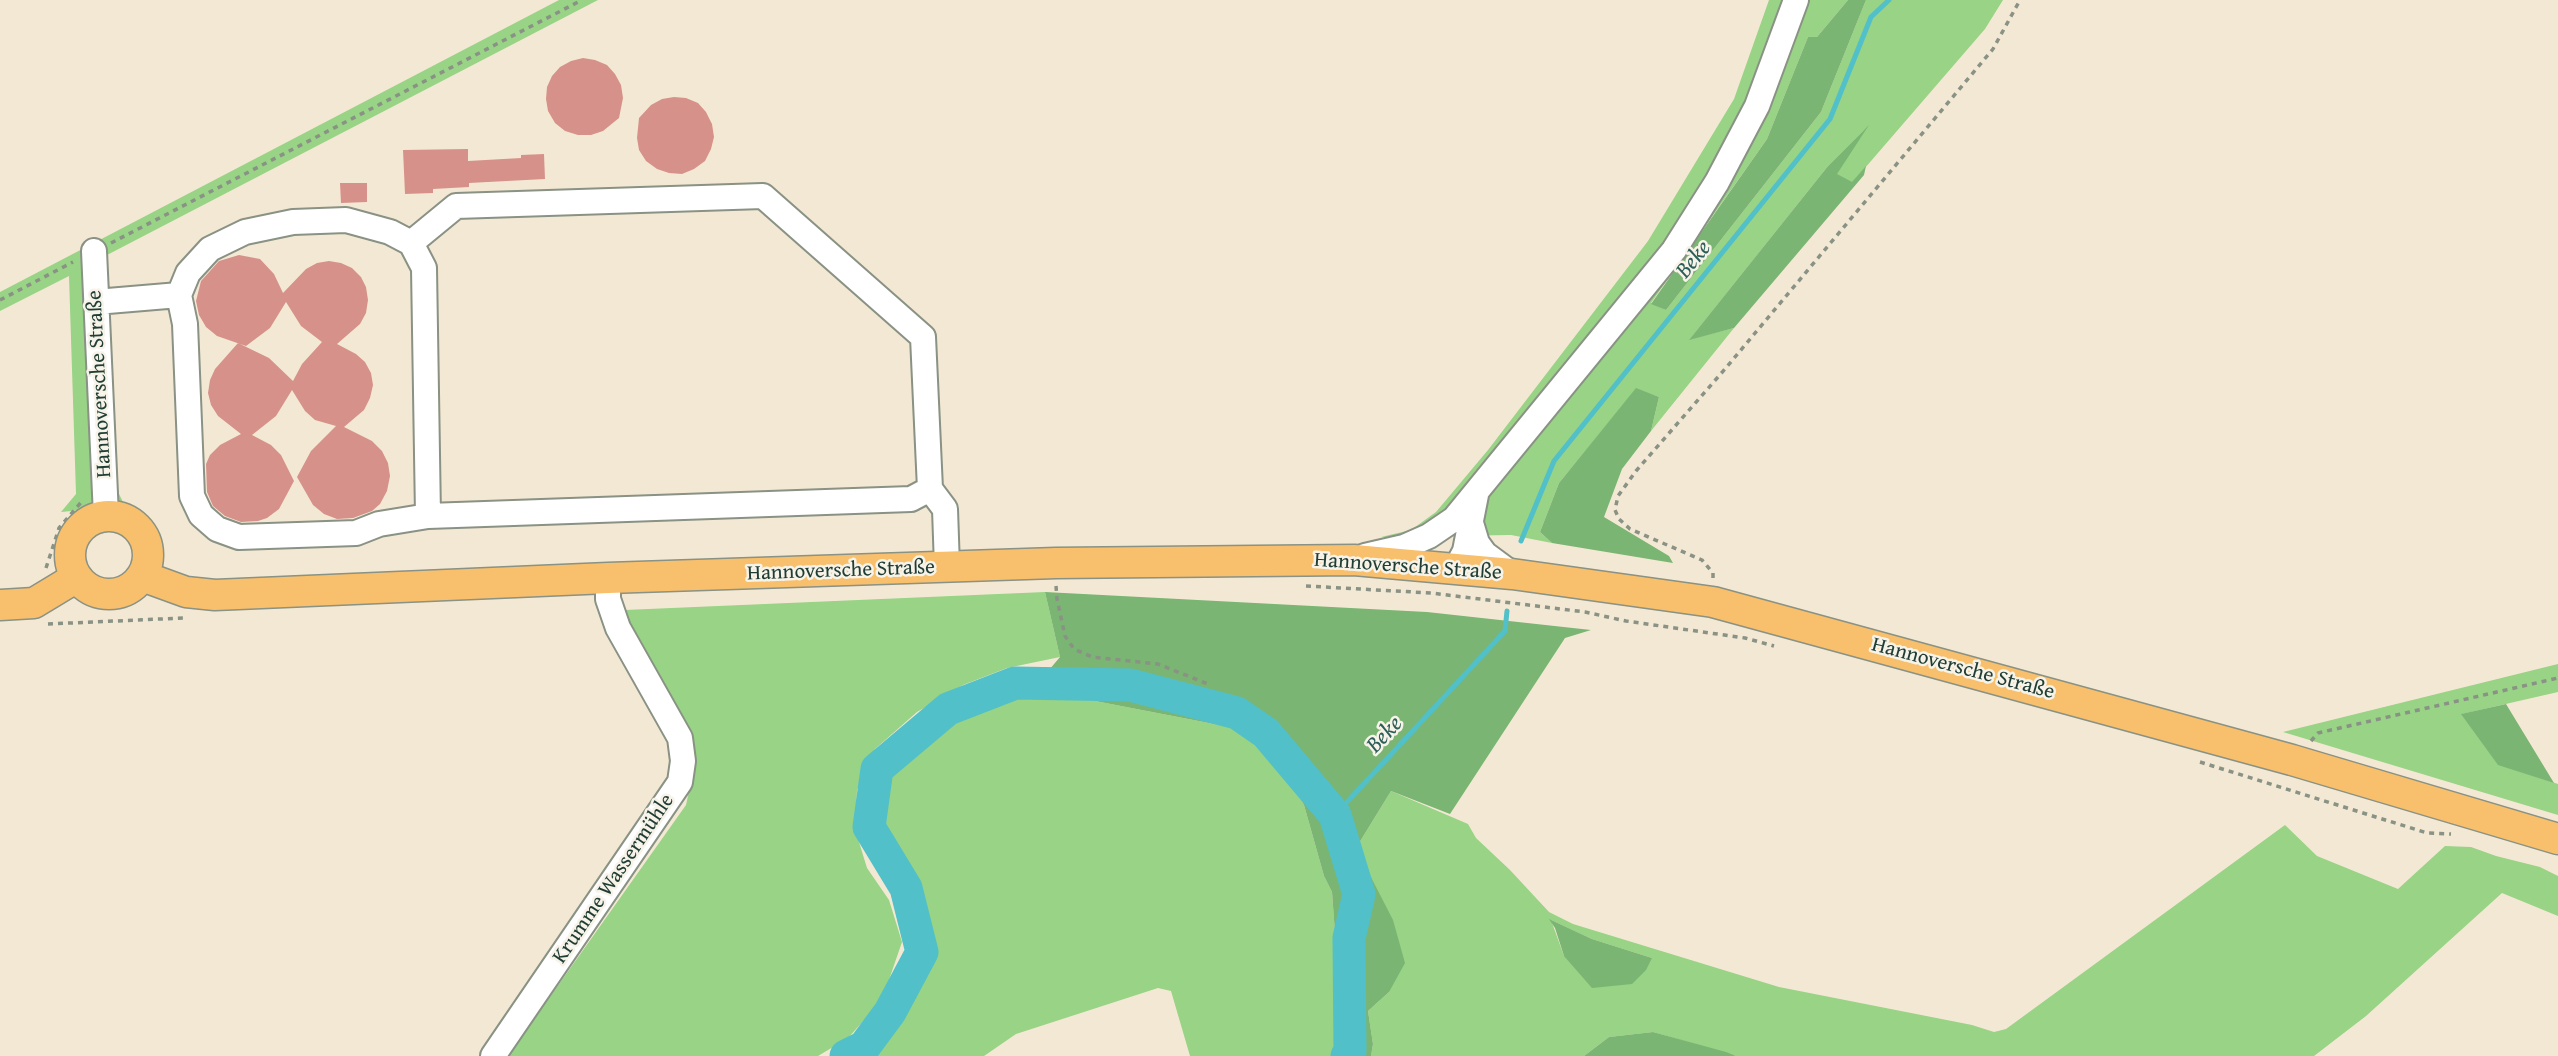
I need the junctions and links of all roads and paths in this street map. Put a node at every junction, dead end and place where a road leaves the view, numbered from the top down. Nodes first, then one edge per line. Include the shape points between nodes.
1 (582, 0) edge
2 (1796, 0) edge
3 (2020, 0) edge
4 (411, 243) junction
5 (85, 256) junction
6 (76, 274) dead end
7 (179, 295) junction
8 (0, 300) edge
9 (96, 302) junction
10 (930, 489) junction
11 (85, 490) dead end
12 (106, 516) junction
13 (428, 516) junction
14 (1463, 521) junction
15 (1354, 560) junction
16 (1056, 563) junction
17 (947, 567) junction
18 (1456, 568) junction
19 (1512, 574) junction
20 (142, 576) junction
21 (608, 578) junction
22 (1713, 581) dead end
23 (65, 584) junction
24 (1295, 586) dead end
25 (0, 605) edge
26 (185, 618) dead end
27 (37, 624) dead end
28 (1784, 649) dead end
29 (2558, 678) edge
30 (1208, 684) dead end
31 (2318, 733) dead end
32 (2193, 760) dead end
33 (2462, 834) dead end
34 (2558, 839) edge
35 (493, 1056) edge

1 - 5 path
2 - 14 street via 1757,106 1674,250 1476,495
3 - 22 path via 1993,49 1618,496 1615,510 1630,529 1702,560 1713,573
4 - 7 street via 346,220 293,222 245,232 210,249 188,273
4 - 10 street via 456,206 763,196 923,337
4 - 13 street via 424,268
5 - 6 path
5 - 8 path
5 - 9 street, Hannoversche Straße
7 - 9 street
7 - 13 street via 185,324 192,496 201,514 217,529 239,537 356,533
9 - 12 street, Hannoversche Straße
10 - 13 street via 911,499
10 - 17 street via 945,509
11 - 23 path via 83,500 59,528 42,576
12 - 20 main road via 130,521 139,529 148,552
12 - 23 main road via 87,522 74,538
14 - 15 street via 1404,547
14 - 18 street via 1450,550
14 - 19 street via 1485,554
15 - 16 main road, Hannoversche Straße
15 - 18 main road, Hannoversche Straße
16 - 17 main road, Hannoversche Straße
16 - 30 path via 1057,599 1065,636 1074,649 1092,657 1158,664
17 - 21 main road, Hannoversche Straße
18 - 19 main road, Hannoversche Straße
19 - 34 main road, Hannoversche Straße via 1713,602 2279,757
20 - 21 main road, Hannoversche Straße via 186,592 215,595
20 - 23 main road via 126,590 104,594 84,585
21 - 35 street, Krumme Wassermühle via 608,599 618,628 680,738 680,782
23 - 25 main road via 34,603
24 - 28 path via 1431,593 1585,611
26 - 27 path
29 - 31 path
32 - 33 path via 2427,833

